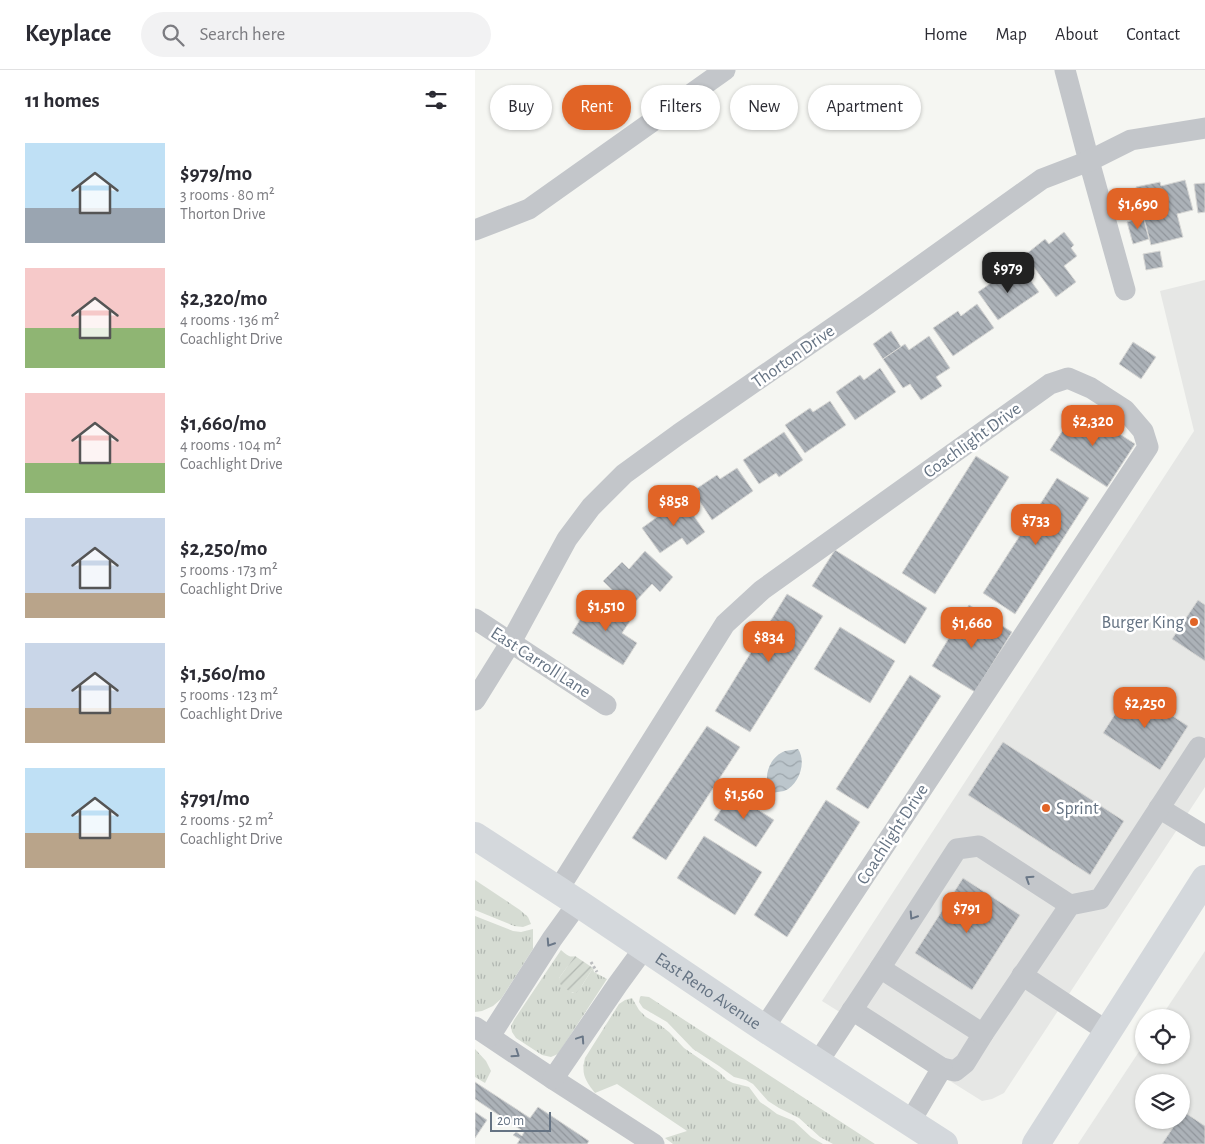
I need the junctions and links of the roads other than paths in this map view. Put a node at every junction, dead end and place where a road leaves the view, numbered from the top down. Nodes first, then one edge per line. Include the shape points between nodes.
1 (725, 70) edge
2 (1065, 70) edge
3 (1205, 128) edge
4 (1089, 161) junction
5 (475, 230) edge
6 (1125, 290) dead end
7 (475, 619) edge
8 (511, 642) junction
9 (475, 700) edge
10 (606, 705) dead end
11 (1199, 747) dead end
12 (1159, 808) junction
13 (475, 836) edge
14 (1205, 836) edge
15 (1205, 879) edge
16 (568, 896) junction
17 (1070, 905) junction
18 (645, 947) junction
19 (880, 968) junction
20 (1022, 975) junction
21 (852, 1010) junction
22 (764, 1028) junction
23 (482, 1031) edge
24 (1108, 1032) junction
25 (983, 1034) junction
26 (818, 1062) junction
27 (942, 1068) junction
28 (553, 1079) junction
29 (910, 1122) junction
30 (654, 1144) edge
31 (943, 1144) edge
32 (1036, 1144) edge

1 - 5 street via 529,209
2 - 4 street
3 - 4 street, Thorton Drive via 1131,140
4 - 6 street
4 - 8 street, Thorton Drive via 1043,179 624,474 591,507 567,539
7 - 8 street, East Carroll Lane
8 - 9 street, Thorton Drive
8 - 10 street, East Carroll Lane
11 - 12 street
12 - 14 street
12 - 17 street via 1100,899
13 - 16 main road, East Reno Avenue
15 - 24 main road
16 - 18 main road, East Reno Avenue
16 - 22 street, Coachlight Drive via 725,624 762,590 1050,384 1068,378 1091,388 1125,410 1143,431 1148,447
16 -> 23 street via 552,940
17 -> 19 street via 979,846 957,849
17 - 20 street
18 - 22 main road, East Reno Avenue
28 -> 18 street
19 - 21 street
19 - 25 street
20 - 24 street
20 - 25 street
21 - 26 street
21 - 27 street
22 - 26 main road, East Reno Avenue
23 -> 28 street
24 - 32 main road
25 - 27 street via 965,1063 955,1071
26 - 29 main road, East Reno Avenue
27 - 29 street
28 - 30 street
29 - 31 main road, East Reno Avenue

